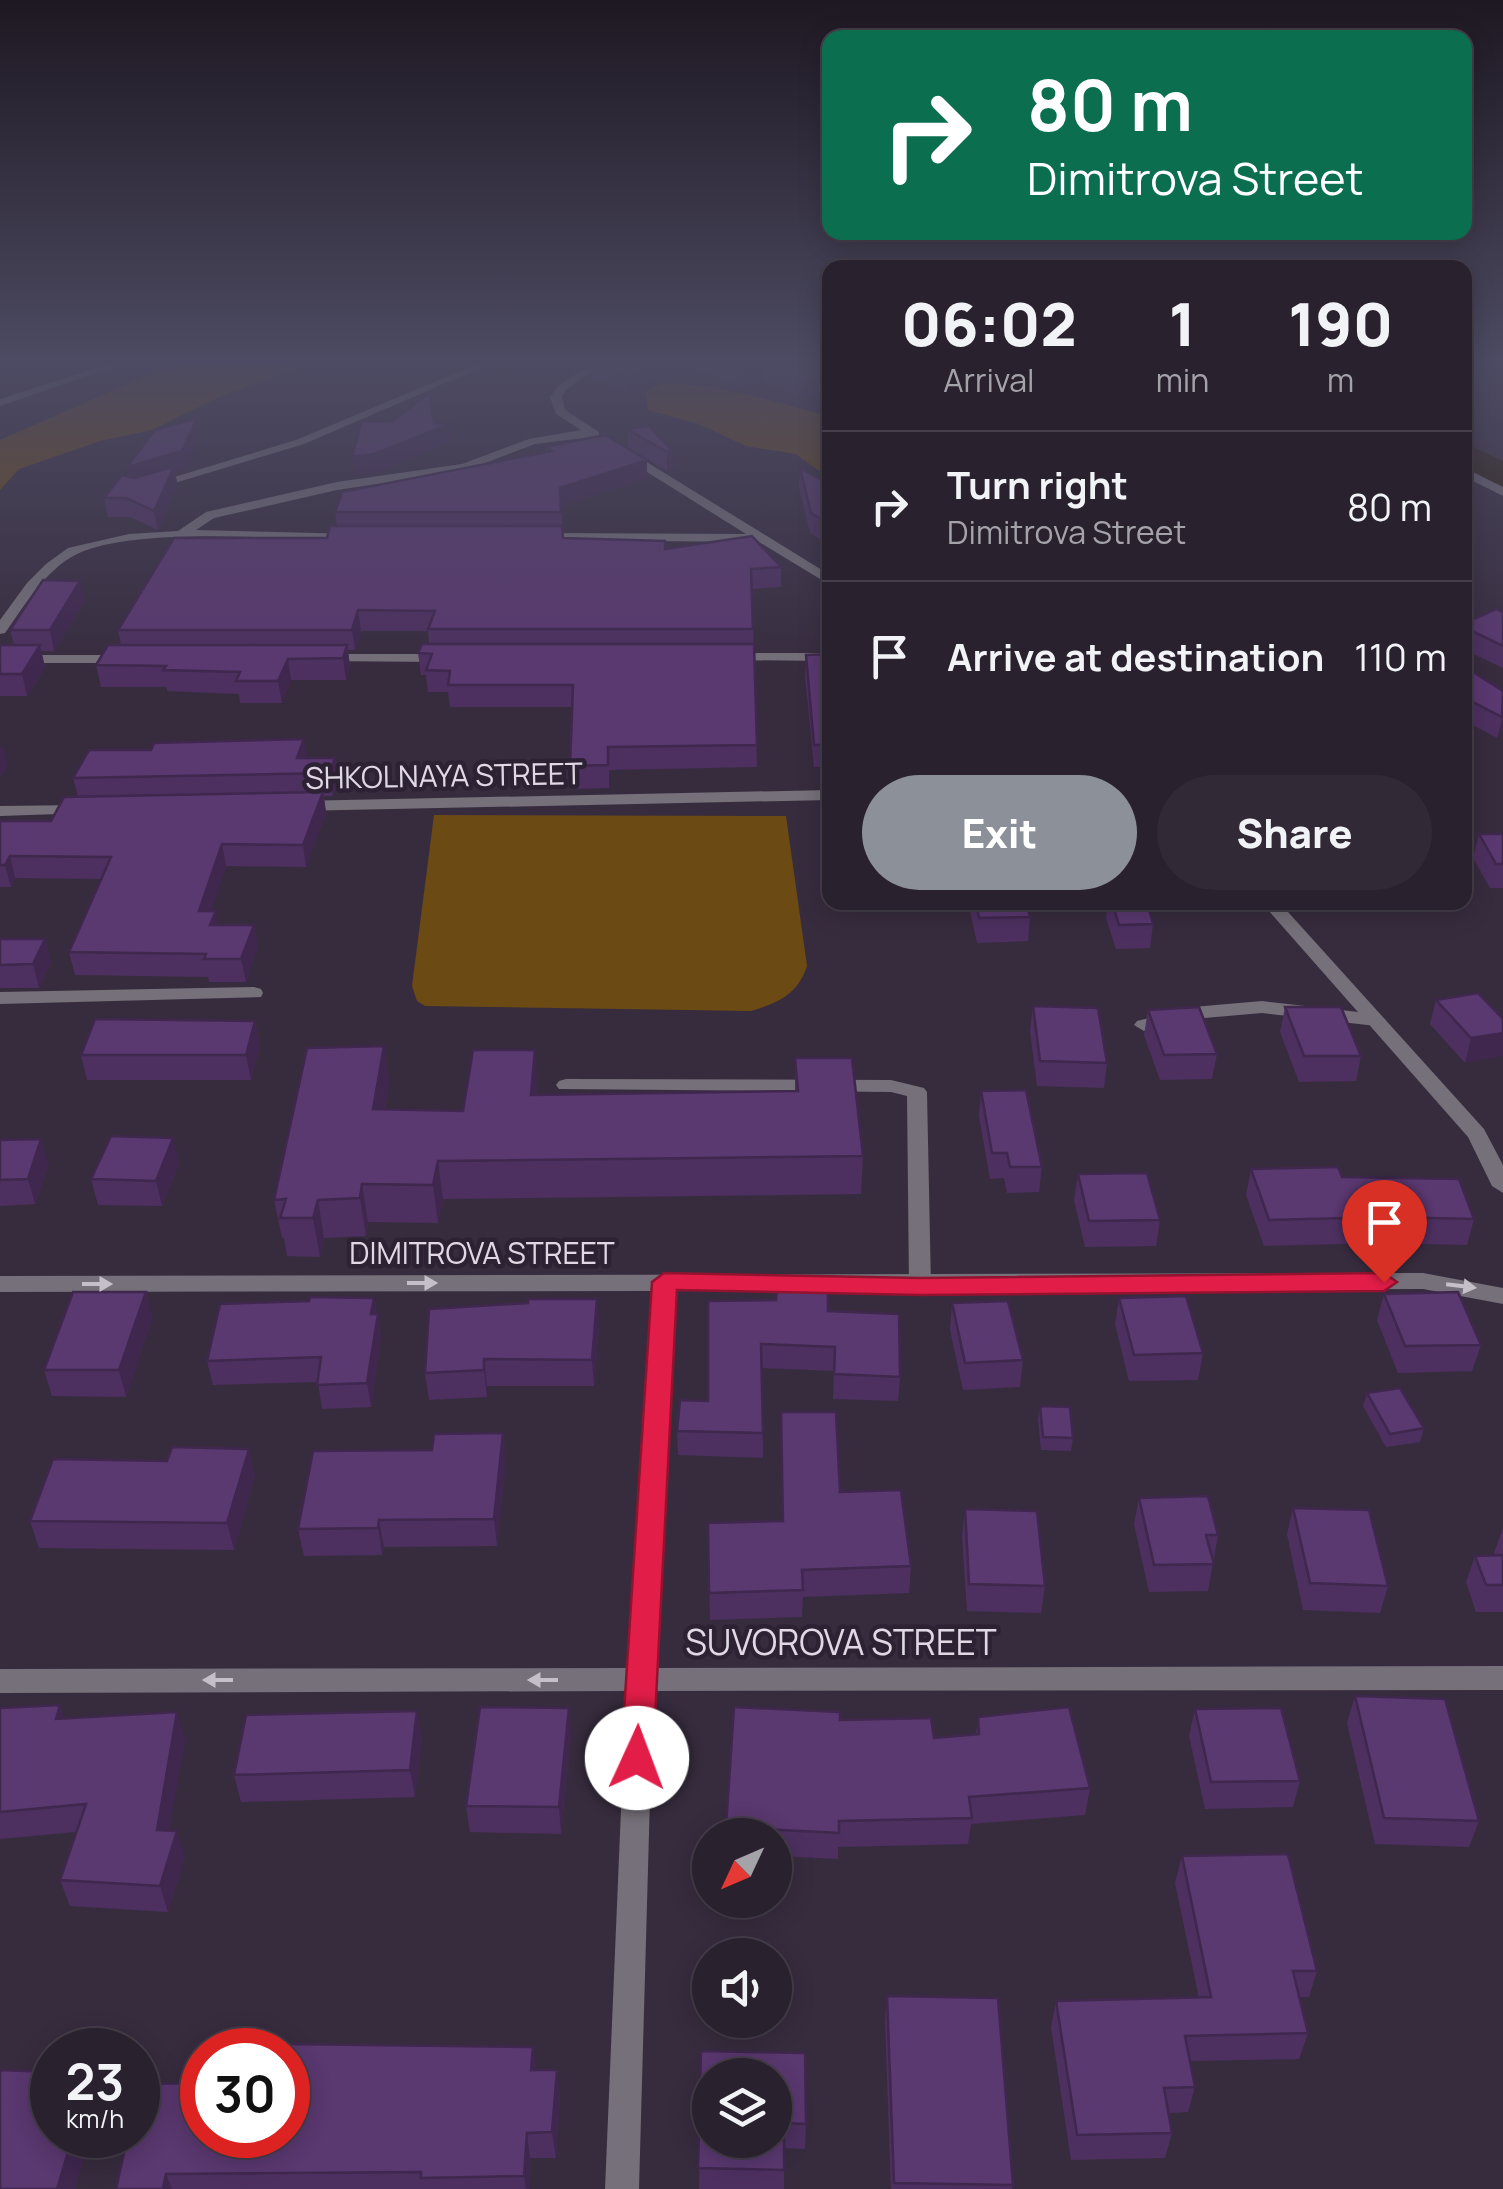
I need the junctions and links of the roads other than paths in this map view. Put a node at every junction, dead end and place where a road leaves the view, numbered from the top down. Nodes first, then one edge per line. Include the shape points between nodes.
1 (211, 468) edge
2 (456, 468) edge
3 (650, 468) edge
4 (1472, 476) edge
5 (133, 491) edge
6 (1503, 492) edge
7 (178, 536) junction
8 (373, 537) edge
9 (530, 538) edge
10 (764, 538) junction
11 (822, 576) edge
12 (0, 630) edge
13 (712, 657) edge
14 (822, 657) edge
15 (296, 658) edge
16 (454, 658) edge
17 (138, 659) edge
18 (0, 660) edge
19 (822, 795) edge
20 (277, 806) edge
21 (99, 809) edge
22 (0, 811) edge
23 (1276, 910) edge
24 (254, 993) dead end
25 (0, 998) edge
26 (1376, 1020) junction
27 (1144, 1024) dead end
28 (566, 1085) dead end
29 (1503, 1186) edge
30 (664, 1282) junction
31 (0, 1284) edge
32 (920, 1286) junction
33 (1503, 1296) edge
34 (1503, 1678) edge
35 (640, 1680) junction
36 (0, 1681) edge
37 (622, 2189) edge

1 - 5 street
2 - 7 street via 225,511
3 - 10 street
4 - 6 street
7 - 8 street
7 - 12 street via 77,548 38,578
9 - 10 street
10 - 11 street
13 - 14 street
15 - 16 street
17 - 18 street
19 - 20 street, SHKOLNAYA STREET
21 - 22 street
23 - 26 street
24 - 25 street
26 - 27 street via 1262,1007
26 - 29 street via 1477,1134
28 - 32 street via 890,1086 917,1092
31 -> 30 street, DIMITROVA STREET
30 - 32 street, DIMITROVA STREET
30 - 35 street
32 -> 33 street, DIMITROVA STREET via 1423,1281
34 - 35 street, SUVOROVA STREET
35 -> 36 street, SUVOROVA STREET
35 - 37 street

